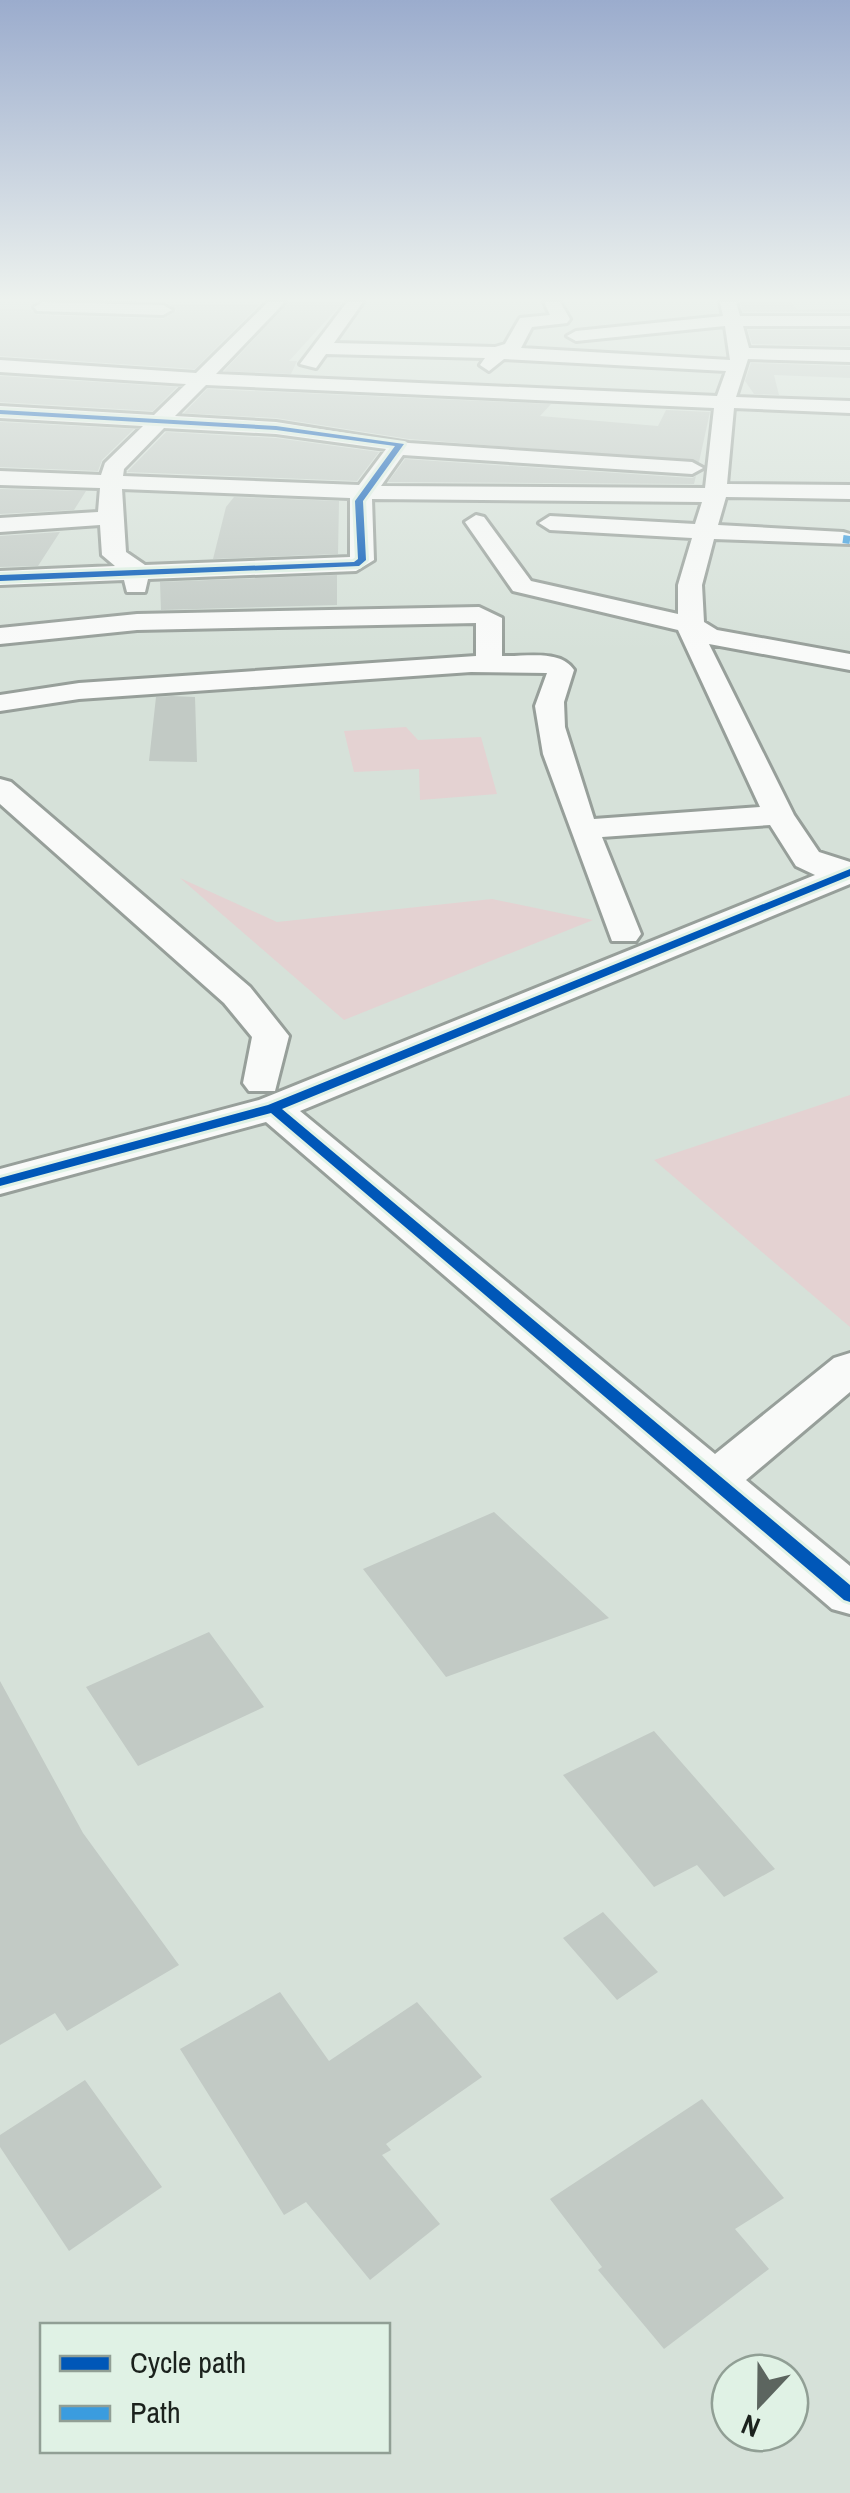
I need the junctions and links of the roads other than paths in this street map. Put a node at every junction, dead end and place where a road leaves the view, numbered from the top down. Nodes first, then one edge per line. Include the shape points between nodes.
1 (113, 418) edge
2 (163, 418) edge
3 (288, 418) edge
4 (723, 418) edge
5 (160, 421) junction
6 (276, 428) junction
7 (396, 448) junction
8 (0, 478) edge
9 (112, 482) junction
10 (716, 484) junction
11 (208, 486) junction
12 (363, 492) junction
13 (850, 492) edge
14 (110, 518) junction
15 (0, 524) edge
16 (704, 530) junction
17 (843, 539) dead end
18 (136, 570) junction
19 (0, 578) edge
20 (137, 622) junction
21 (690, 625) junction
22 (0, 636) edge
23 (850, 662) edge
24 (488, 664) junction
25 (0, 703) edge
26 (0, 788) edge
27 (778, 815) junction
28 (585, 829) junction
29 (807, 859) junction
30 (847, 865) edge
31 (624, 934) junction
32 (268, 1095) junction
33 (0, 1153) edge
34 (0, 1182) edge
35 (850, 1368) edge
36 (715, 1480) junction
37 (850, 1595) edge

1 - 5 street
2 - 5 street
3 - 6 street
4 - 10 street
5 - 6 street
5 - 9 street via 128,448 113,468
6 - 7 street via 395,441
6 - 11 street
7 - 10 street via 539,452
7 - 12 street
8 - 9 street
9 - 11 street
9 - 14 street
10 - 12 street
10 - 13 street
10 - 16 street
11 - 12 street
12 - 18 street via 358,501 370,522 356,564
14 - 15 street
14 - 18 street via 114,556
16 - 17 street
16 - 21 street via 690,585
16 - 21 street via 466,522 522,586
18 - 19 street
18 - 20 street
20 - 22 street
20 - 24 street via 479,615 488,618
21 - 23 street via 709,636
21 - 27 street
24 - 25 street via 78,691
24 - 28 street via 536,662 561,670 549,704 554,742
26 - 32 street via 237,995 271,1036
27 - 28 street
27 - 29 street
28 - 31 street
29 - 30 street
29 - 31 street
30 - 32 street
31 - 32 street
32 - 33 street
32 - 34 street
32 - 36 street
35 - 36 street
36 - 37 street

